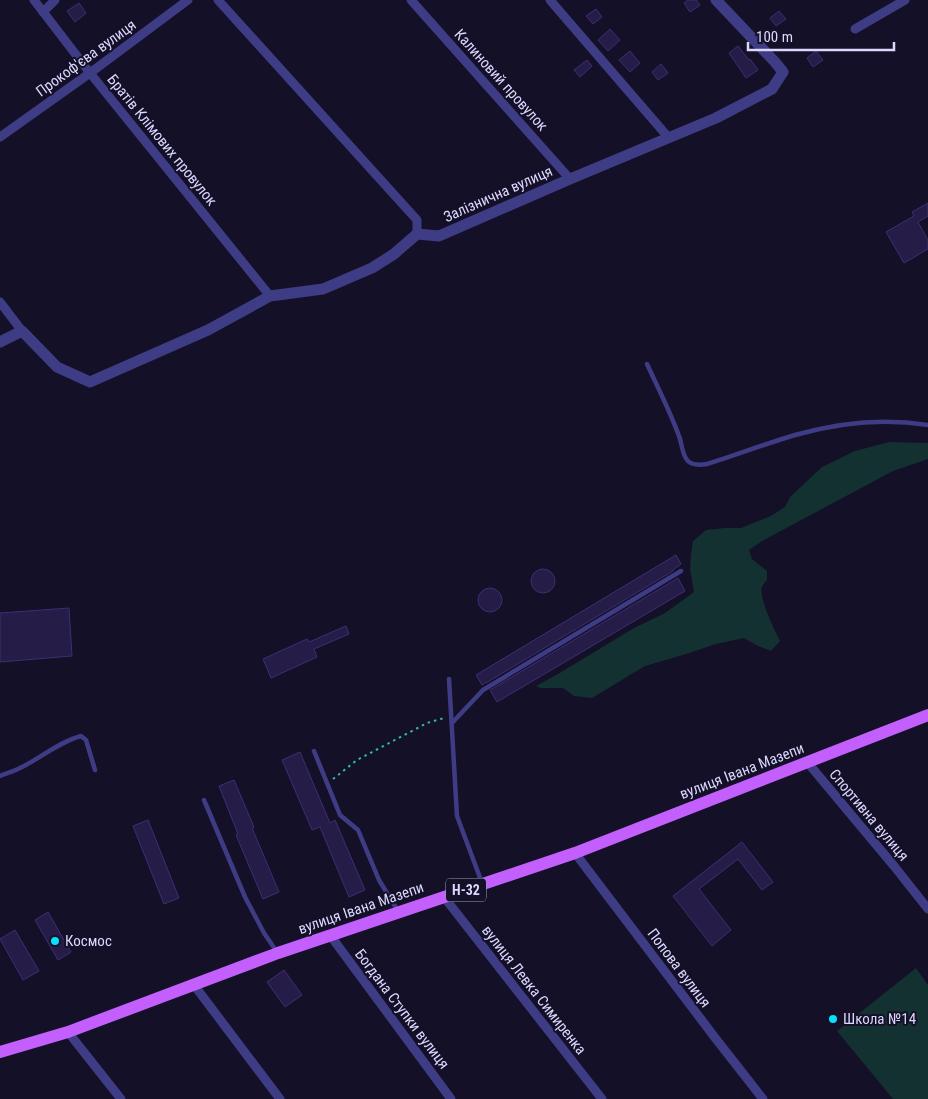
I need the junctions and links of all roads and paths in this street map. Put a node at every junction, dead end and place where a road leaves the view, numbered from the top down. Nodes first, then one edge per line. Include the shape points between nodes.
1 (34, 0) edge
2 (54, 0) edge
3 (188, 0) edge
4 (218, 0) edge
5 (411, 0) edge
6 (550, 0) edge
7 (716, 0) edge
8 (905, 0) edge
9 (43, 12) junction
10 (855, 29) dead end
11 (90, 73) junction
12 (0, 137) edge
13 (668, 137) junction
14 (570, 179) junction
15 (417, 234) junction
16 (270, 296) junction
17 (0, 302) edge
18 (22, 331) junction
19 (0, 342) edge
20 (647, 364) dead end
21 (928, 425) edge
22 (681, 571) dead end
23 (449, 679) dead end
24 (451, 716) junction
25 (927, 717) edge
26 (452, 723) junction
27 (314, 751) dead end
28 (808, 763) junction
29 (95, 770) dead end
30 (0, 776) edge
31 (327, 784) junction
32 (204, 800) dead end
33 (574, 853) junction
34 (482, 884) junction
35 (444, 897) junction
36 (928, 909) edge
37 (399, 912) junction
38 (330, 935) junction
39 (278, 953) junction
40 (194, 985) junction
41 (68, 1032) junction
42 (0, 1052) edge
43 (120, 1099) edge
44 (280, 1099) edge
45 (452, 1099) edge
46 (602, 1099) edge
47 (763, 1099) edge

1 - 9 street, Братів Клімових провулок
2 - 9 street
3 - 11 street, Прокоф'єва вулиця
4 - 15 street via 417,220
5 - 14 street, Калиновий провулок
6 - 13 street
7 - 13 street, Залізнична вулиця via 783,72 772,89 716,118
8 - 10 street
9 - 11 street, Братів Клімових провулок
11 - 12 street, Прокоф'єва вулиця
11 - 16 street, Братів Клімових провулок
13 - 14 street, Залізнична вулиця
14 - 15 street, Залізнична вулиця via 439,236
15 - 16 street via 372,268 323,289
16 - 18 street via 208,330 90,382 57,367
17 - 18 street
18 - 19 street
20 - 21 lane via 674,422 687,461 695,465 795,435 852,423 894,421
22 - 26 lane via 483,690
23 - 24 lane
24 - 26 lane
24 - 31 path via 427,723 358,760
25 - 28 main road, вулиця Івана Мазепи / Н-32
26 - 34 lane via 457,816
27 - 31 lane
28 - 33 main road, вулиця Івана Мазепи / Н-32
28 - 36 street, Спортивна вулиця
29 - 30 lane via 86,740 81,736
31 - 37 lane via 340,815 358,830 379,880
32 - 39 lane via 245,897
33 - 34 main road, вулиця Івана Мазепи / Н-32
33 - 47 street, Попова вулиця
34 - 35 main road, вулиця Івана Мазепи / Н-32
35 - 37 main road, вулиця Івана Мазепи / Н-32
35 - 46 street, вулиця Левка Симиренка
37 - 38 main road, вулиця Івана Мазепи / Н-32
38 - 39 main road, вулиця Івана Мазепи / Н-32
38 - 45 street, Богдана Ступки вулиця
39 - 40 main road, вулиця Івана Мазепи / Н-32
40 - 41 main road, вулиця Івана Мазепи / Н-32
40 - 44 street
41 - 42 main road, вулиця Івана Мазепи / Н-32
41 - 43 street

